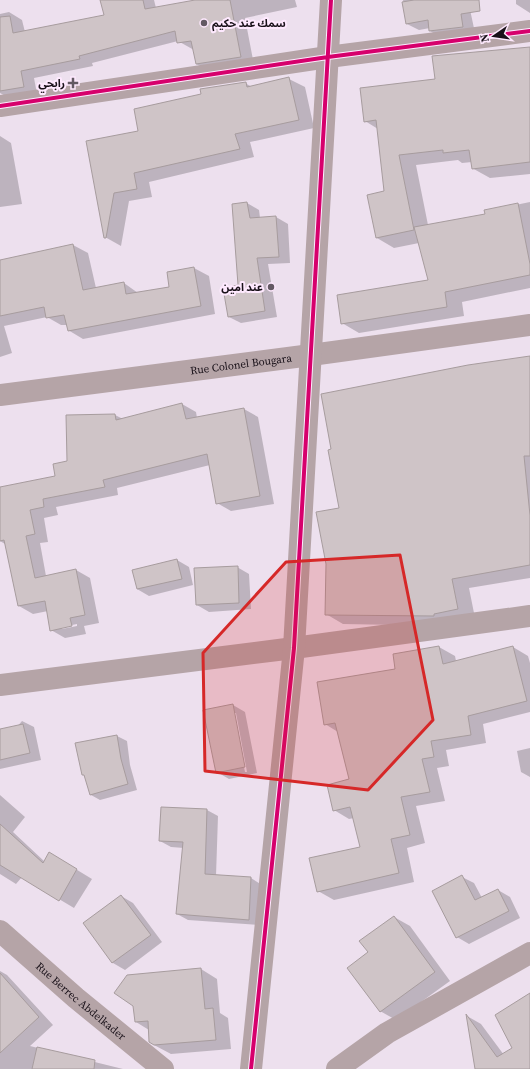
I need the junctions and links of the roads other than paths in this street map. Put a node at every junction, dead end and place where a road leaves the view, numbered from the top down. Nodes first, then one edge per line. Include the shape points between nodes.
1 (331, 0) edge
2 (530, 31) edge
3 (328, 57) junction
4 (0, 106) edge
5 (530, 325) edge
6 (311, 355) junction
7 (0, 395) edge
8 (530, 616) edge
9 (294, 648) junction
10 (0, 685) edge
11 (0, 931) edge
12 (530, 953) edge
13 (163, 1069) edge
14 (251, 1069) edge
15 (337, 1069) edge

1 - 3 street
2 - 3 street
3 - 4 street
3 - 6 street
5 - 6 street, Rue Colonel Bougara
6 - 7 street, Rue Colonel Bougara
6 - 9 street
8 - 9 street
9 - 10 street
9 - 14 street
11 - 13 street, Rue Berrec Abdelkader via 76,998
12 - 15 street via 387,1033

